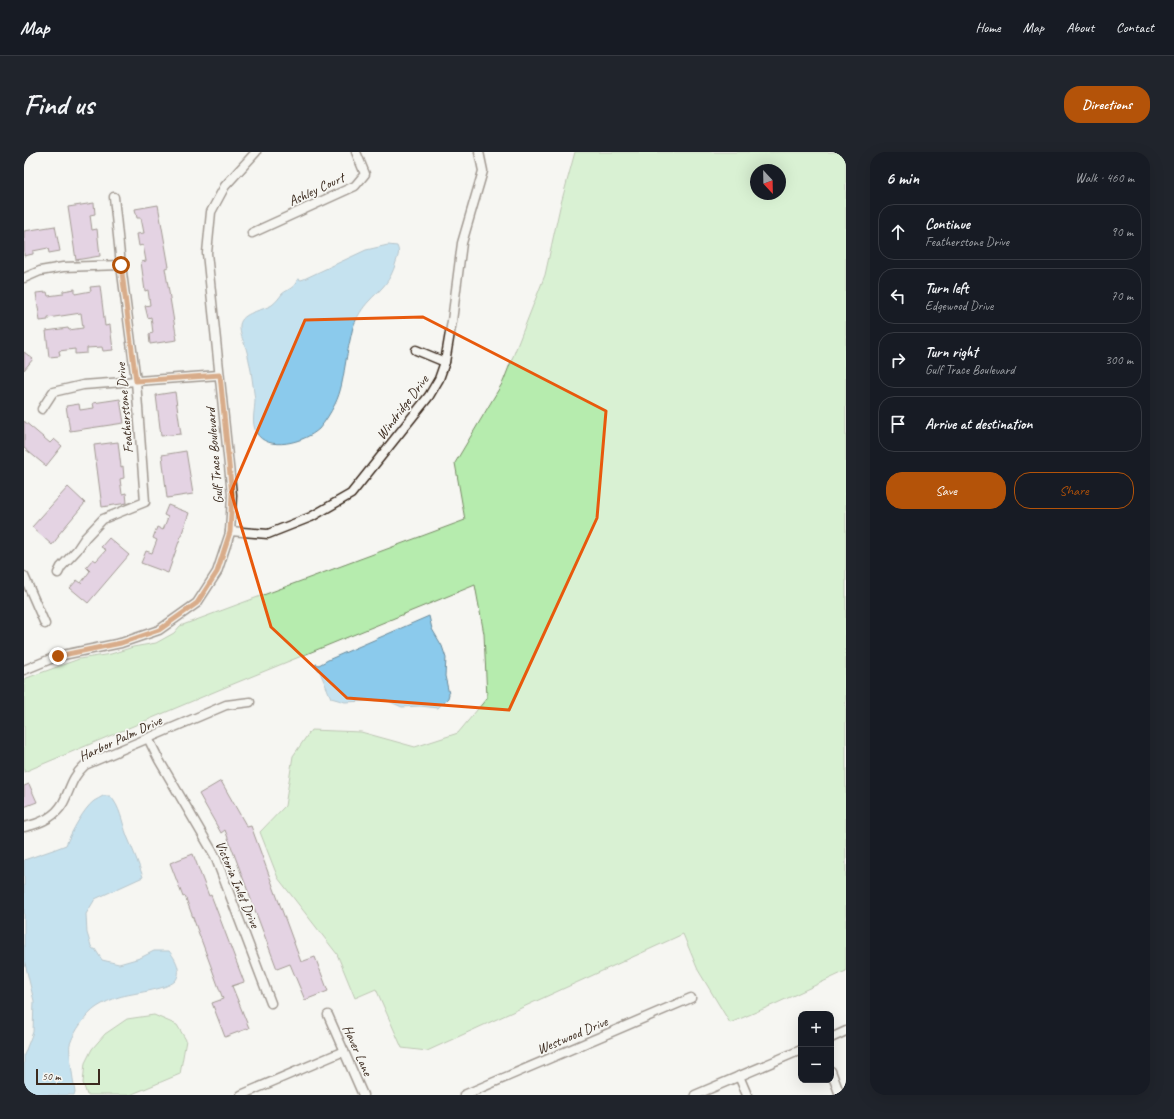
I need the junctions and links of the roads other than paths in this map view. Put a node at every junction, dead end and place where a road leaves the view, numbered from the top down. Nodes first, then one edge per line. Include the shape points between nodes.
1 (256, 152) edge
2 (356, 152) edge
3 (479, 152) edge
4 (114, 196) dead end
5 (252, 233) dead end
6 (121, 265) junction
7 (24, 278) edge
8 (416, 350) dead end
9 (445, 362) junction
10 (220, 375) junction
11 (136, 381) junction
12 (42, 409) dead end
13 (230, 531) junction
14 (58, 572) dead end
15 (24, 576) edge
16 (45, 624) dead end
17 (24, 670) edge
18 (250, 702) dead end
19 (148, 738) junction
20 (24, 827) edge
21 (691, 998) dead end
22 (271, 1003) dead end
23 (328, 1016) dead end
24 (846, 1032) edge
25 (834, 1037) edge
26 (344, 1051) junction
27 (798, 1051) edge
28 (739, 1076) junction
29 (834, 1079) edge
30 (241, 1095) edge
31 (363, 1095) edge
32 (464, 1095) edge
33 (695, 1095) edge
34 (747, 1095) edge
35 (840, 1095) edge

1 - 10 street, Gulf Trace Boulevard via 225,186 211,212 207,253
2 - 5 street, Ashley Court via 365,174 355,186
3 - 9 street, Windridge Drive via 483,171 462,243
4 - 6 street, Featherstone Drive
6 - 7 street via 63,267
6 - 11 street, Featherstone Drive
8 - 9 street
9 - 13 street, Windridge Drive via 429,396 351,494 311,517 268,534
10 - 11 street
10 - 13 street, Gulf Trace Boulevard via 232,495
11 - 12 street via 83,385 53,392
11 - 14 street, Featherstone Drive via 146,502 103,519
13 - 17 street, Gulf Trace Boulevard via 217,572 197,603 159,630 121,643 58,656
15 - 16 street
18 - 19 street, Harbor Palm Drive via 226,705
19 - 20 street, Harbor Palm Drive via 85,765 72,780 62,804 54,813 44,821
19 - 22 street, Victoria Inlet Drive via 214,856
21 - 32 street, Westwood Drive
23 - 26 street, Haver Lane
24 - 25 street
26 - 30 street
26 - 31 street, Haver Lane
27 - 28 street
28 - 33 street
28 - 34 street
29 - 35 street

